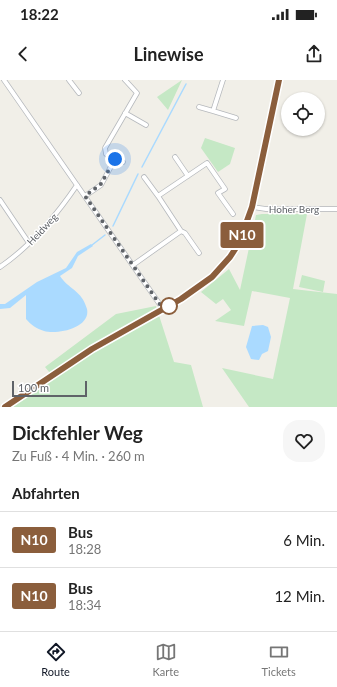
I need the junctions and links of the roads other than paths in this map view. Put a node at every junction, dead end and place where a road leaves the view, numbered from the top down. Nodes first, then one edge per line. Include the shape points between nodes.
1 (4, 80) edge
2 (69, 80) edge
3 (125, 80) edge
4 (223, 80) edge
5 (279, 80) edge
6 (79, 93) dead end
7 (199, 108) dead end
8 (212, 110) junction
9 (125, 113) junction
10 (236, 118) dead end
11 (146, 125) dead end
12 (175, 157) dead end
13 (115, 159) junction
14 (123, 162) dead end
15 (188, 176) junction
16 (144, 177) dead end
17 (77, 185) junction
18 (85, 196) junction
19 (158, 196) junction
20 (0, 200) edge
21 (252, 207) junction
22 (337, 209) edge
23 (233, 214) dead end
24 (181, 231) junction
25 (29, 243) junction
26 (199, 253) dead end
27 (133, 264) junction
28 (0, 267) edge
29 (163, 309) junction
30 (5, 407) edge

1 - 17 street
2 - 6 street
3 - 9 street via 137,93
4 - 8 street
5 - 21 street
7 - 8 street
8 - 10 street
9 - 11 street
9 - 13 street via 105,148 106,154
12 - 15 street
13 - 14 street
13 - 18 street via 101,184
15 - 19 street
15 - 23 street via 207,163 225,189 218,193
16 - 19 street
17 - 18 street
17 - 25 street, Heidweg via 49,222
18 - 27 street
19 - 24 street
20 - 25 street
21 - 22 street, Hoher Berg
21 - 29 street via 239,243 230,257 212,277
24 - 26 street
24 - 27 street
25 - 28 street, Heidweg
27 - 29 street
29 - 30 street via 92,349

